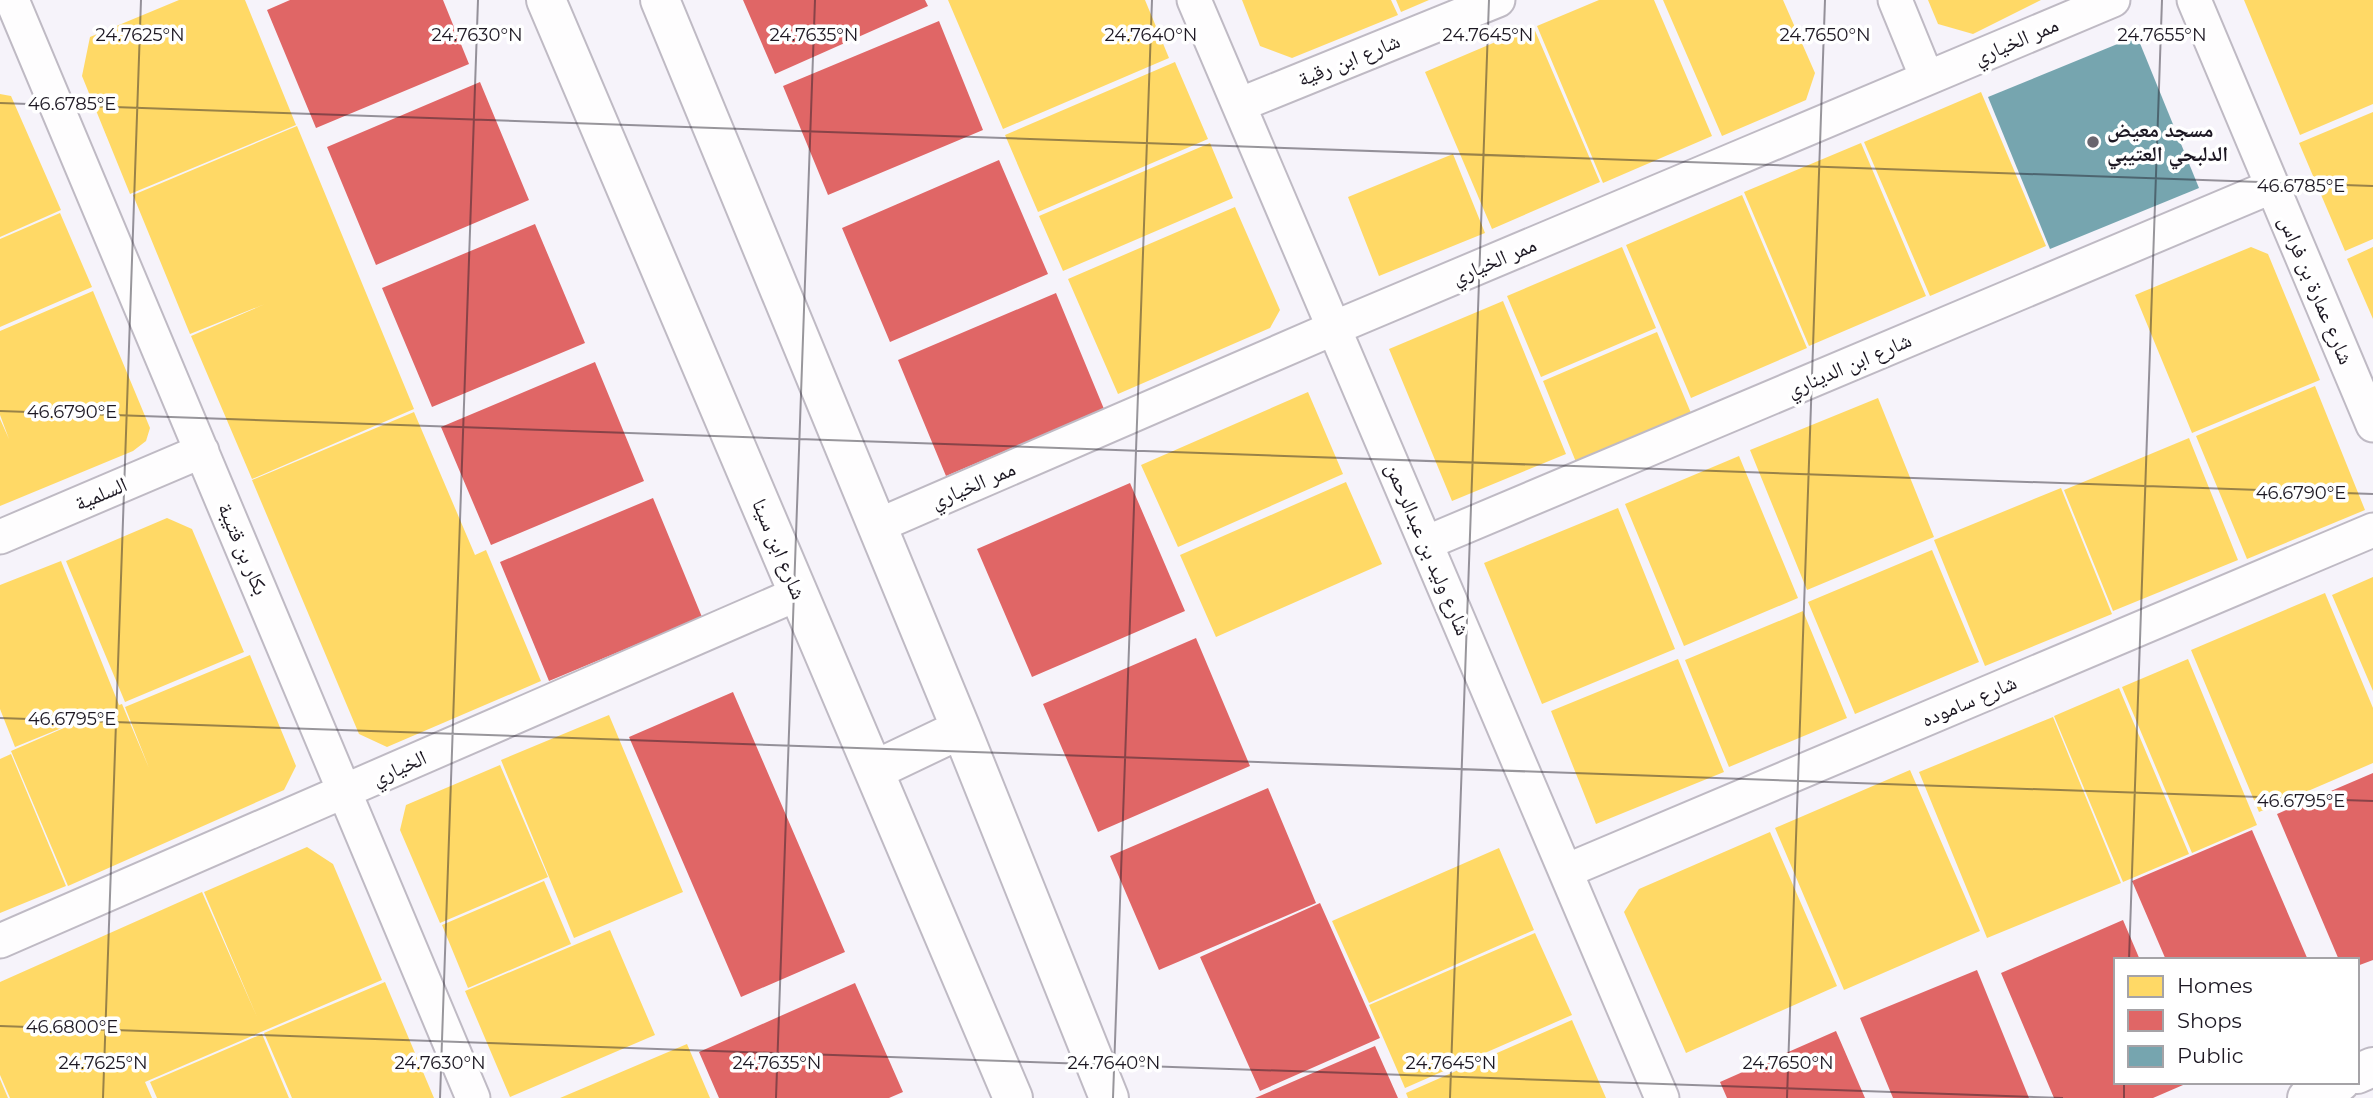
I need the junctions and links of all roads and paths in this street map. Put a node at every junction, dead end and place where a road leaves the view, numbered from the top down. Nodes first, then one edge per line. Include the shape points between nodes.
1 (12, 0) edge
2 (546, 0) edge
3 (660, 0) edge
4 (1194, 0) edge
5 (1498, 0) edge
6 (1895, 0) edge
7 (2113, 0) edge
8 (2194, 0) edge
9 (1927, 78) junction
10 (1239, 105) junction
11 (2273, 186) junction
12 (1334, 328) junction
13 (2373, 425) edge
14 (202, 451) junction
15 (877, 526) junction
16 (2373, 530) edge
17 (0, 537) edge
18 (1426, 543) junction
19 (797, 594) junction
20 (961, 729) junction
21 (875, 771) junction
22 (345, 792) junction
23 (1566, 872) junction
24 (0, 941) edge
25 (2336, 1084) edge
26 (473, 1098) edge
27 (1013, 1098) edge
28 (1109, 1098) edge
29 (1662, 1098) edge
30 (2307, 1098) edge

1 - 14 street, بكار بن قتيبة
2 - 19 street, شارع ابن سينا
3 - 15 street
4 - 10 street, شارع وليد بن عبدالرحمن
5 - 10 street, شارع ابن رقية
6 - 9 street
7 - 9 street, ممر الخياري
8 - 11 street, شارع عمارة بن فراس
9 - 12 street, ممر الخياري
10 - 12 street, شارع وليد بن عبدالرحمن
11 - 13 street, شارع عمارة بن فراس
11 - 18 street, شارع ابن الديناري
12 - 15 street, ممر الخياري
12 - 18 street, شارع وليد بن عبدالرحمن
14 - 17 street, السلمية
14 - 22 street, بكار بن قتيبة
15 - 20 street
16 - 23 street, شارع ساموده
18 - 23 street, شارع وليد بن عبدالرحمن
19 - 21 street, شارع ابن سينا
19 - 22 street, الخياري
20 - 21 street
20 - 28 street
21 - 27 street, شارع ابن سينا
22 - 24 street, الخياري
22 - 26 street, بكار بن قتيبة
23 - 29 street, شارع وليد بن عبدالرحمن
25 - 30 street

